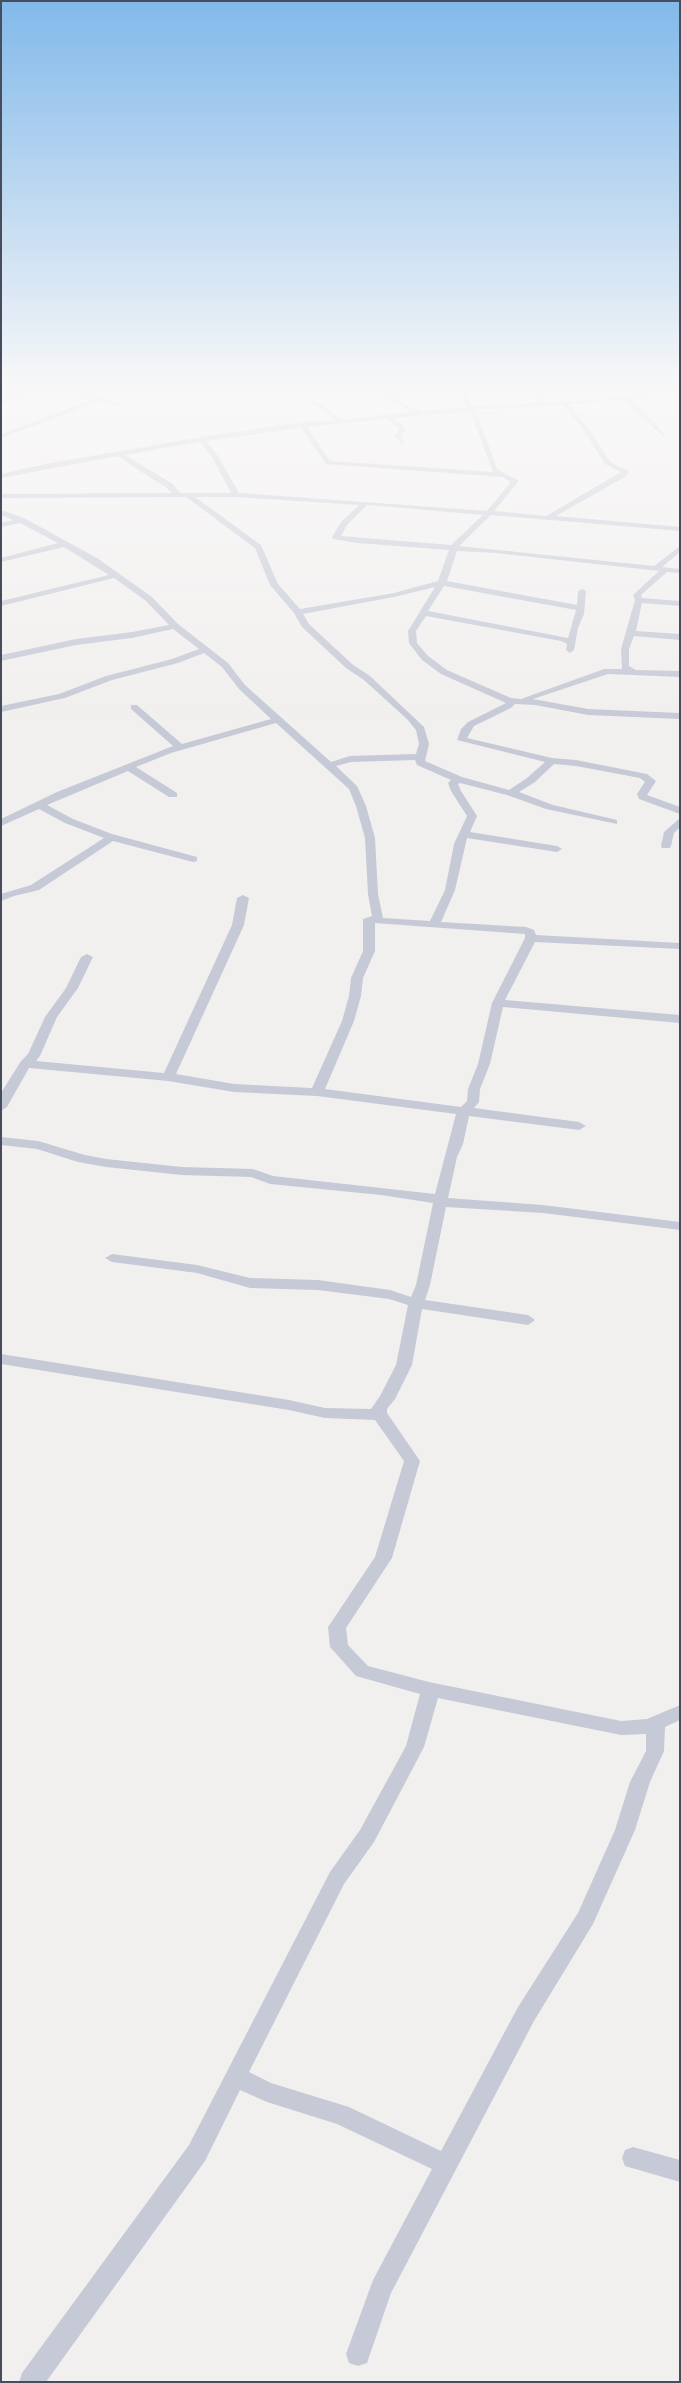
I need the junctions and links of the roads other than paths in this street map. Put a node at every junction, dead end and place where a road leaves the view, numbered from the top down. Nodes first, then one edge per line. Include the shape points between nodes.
1 (190, 497) edge
2 (267, 497) edge
3 (501, 497) edge
4 (584, 497) edge
5 (364, 504) junction
6 (1, 512) edge
7 (489, 513) junction
8 (546, 519) junction
9 (21, 520) junction
10 (1, 525) edge
11 (680, 529) edge
12 (65, 544) junction
13 (454, 548) junction
14 (680, 548) edge
15 (1, 560) edge
16 (661, 569) junction
17 (680, 571) edge
18 (117, 575) junction
19 (442, 583) junction
20 (582, 591) dead end
21 (639, 600) junction
22 (1, 604) edge
23 (680, 604) edge
24 (580, 608) junction
25 (298, 612) junction
26 (423, 612) junction
27 (175, 626) junction
28 (631, 632) junction
29 (680, 637) edge
30 (204, 650) junction
31 (1, 658) edge
32 (632, 670) junction
33 (680, 674) edge
34 (522, 700) junction
35 (509, 701) junction
36 (134, 707) dead end
37 (1, 709) edge
38 (680, 716) edge
39 (278, 720) junction
40 (181, 748) junction
41 (419, 757) junction
42 (552, 762) junction
43 (330, 765) junction
44 (130, 768) junction
45 (458, 779) junction
46 (511, 793) junction
47 (173, 795) dead end
48 (38, 804) junction
49 (680, 811) edge
50 (680, 821) edge
51 (613, 822) dead end
52 (1, 823) edge
53 (464, 834) junction
54 (112, 837) junction
55 (666, 846) dead end
56 (557, 850) dead end
57 (194, 859) dead end
58 (1, 898) edge
59 (243, 898) dead end
60 (378, 920) junction
61 (434, 924) junction
62 (531, 938) junction
63 (680, 946) edge
64 (87, 957) dead end
65 (498, 1003) junction
66 (680, 1020) edge
67 (25, 1064) junction
68 (168, 1077) junction
69 (317, 1092) junction
70 (1, 1107) edge
71 (463, 1112) junction
72 (579, 1126) dead end
73 (1, 1141) edge
74 (441, 1202) junction
75 (680, 1226) edge
76 (112, 1258) dead end
77 (416, 1303) junction
78 (528, 1320) dead end
79 (1, 1359) edge
80 (379, 1414) junction
81 (429, 1689) junction
82 (680, 1712) edge
83 (656, 1724) junction
84 (236, 2077) junction
85 (633, 2158) dead end
86 (447, 2165) junction
87 (680, 2171) edge
88 (358, 2354) dead end
89 (30, 2382) edge

1 - 25 street via 258,547 274,585
2 - 5 street
3 - 7 street
4 - 8 street
5 - 7 street
5 - 13 street via 336,537
6 - 9 street
7 - 8 street
7 - 13 street via 458,540
8 - 11 street
9 - 10 street
9 - 12 street
12 - 15 street
12 - 18 street
13 - 16 street
13 - 19 street
14 - 16 street
16 - 17 street
16 - 21 street via 638,595
18 - 22 street
18 - 27 street via 149,599
19 - 24 street
19 - 25 street
19 - 26 street
20 - 24 street
21 - 23 street
21 - 28 street
24 - 26 street via 571,647 557,638
25 - 41 street via 319,640 421,729 424,744
26 - 35 street via 412,631 412,638 425,658 444,672
27 - 30 street
27 - 31 street
28 - 29 street
28 - 32 street via 624,662 625,667
30 - 37 street via 109,678 62,696
30 - 39 street via 225,665 242,687
32 - 33 street
32 - 34 street via 607,670
34 - 35 street
34 - 38 street via 588,712
35 - 42 street via 508,706 471,724 462,740
36 - 40 street
39 - 40 street
39 - 43 street
40 - 44 street
41 - 43 street via 350,759
41 - 45 street via 420,763
42 - 46 street
42 - 49 street via 576,762 650,778 652,783 644,789 643,797
43 - 60 street via 353,788 361,806 370,838
44 - 47 street
44 - 48 street
45 - 46 street
45 - 53 street via 454,783 456,791 472,816
46 - 51 street via 550,807
48 - 52 street
48 - 54 street via 69,821
50 - 55 street via 669,832
53 - 56 street
53 - 61 street via 450,890
54 - 57 street
54 - 58 street via 34,888
59 - 68 street via 238,925
60 - 61 street
60 - 69 street via 369,919 369,951 357,978 348,1021
61 - 62 street via 526,930
62 - 63 street
62 - 65 street
64 - 67 street via 72,988 50,1017 34,1056
65 - 66 street
65 - 71 street via 473,1102
67 - 68 street
67 - 70 street
68 - 69 street via 234,1088
69 - 71 street
71 - 72 street
71 - 74 street
73 - 74 street via 46,1147 91,1160 182,1170 253,1173 270,1180 381,1191 435,1198
74 - 75 street via 544,1209
74 - 77 street
76 - 77 street via 197,1269 250,1283 318,1286 390,1295
77 - 78 street
77 - 80 street via 404,1365 379,1408
79 - 80 street via 325,1413
80 - 81 street via 412,1461 383,1558 336,1628 339,1647 362,1671
81 - 83 street via 621,1728
81 - 84 street via 415,1747 367,1836 337,1878
82 - 83 street
83 - 86 street via 655,1751 586,1918 526,2014
84 - 86 street via 267,2092 340,2115
84 - 89 street via 197,2153
85 - 87 street
86 - 88 street via 381,2288

